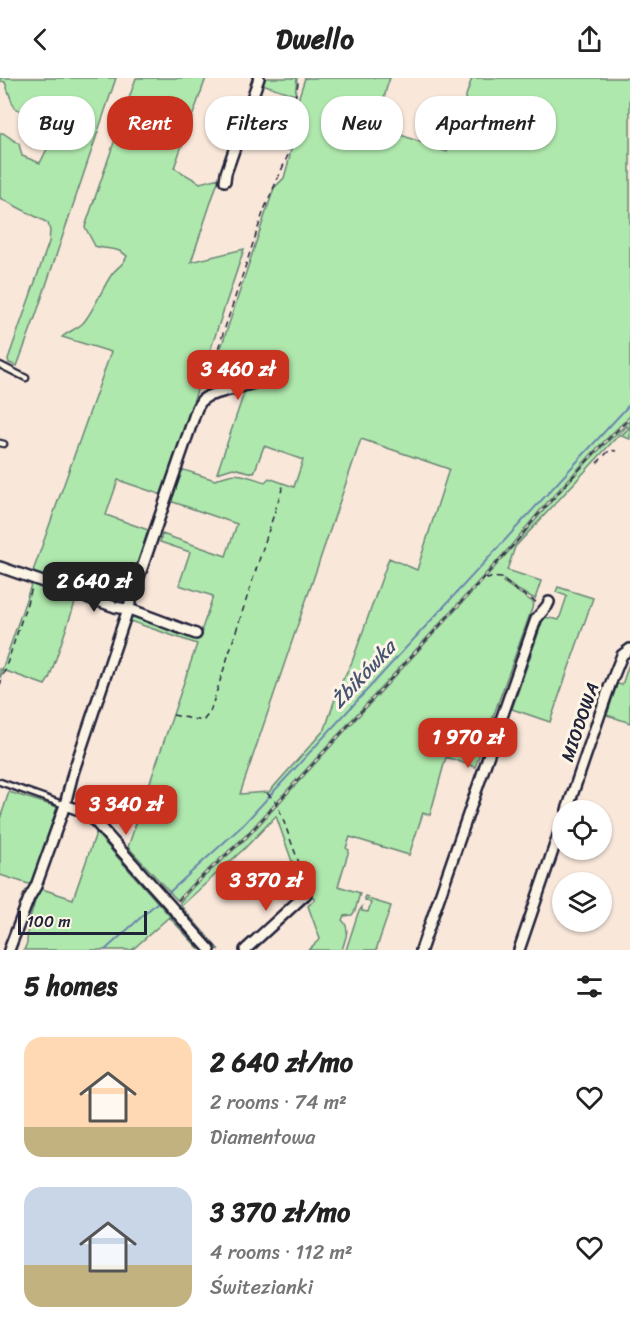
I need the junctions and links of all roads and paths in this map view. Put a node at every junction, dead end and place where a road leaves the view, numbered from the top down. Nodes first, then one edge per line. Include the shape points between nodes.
1 (259, 78) edge
2 (299, 78) edge
3 (225, 181) dead end
4 (0, 366) edge
5 (27, 378) dead end
6 (261, 381) dead end
7 (204, 398) junction
8 (630, 418) edge
9 (616, 451) dead end
10 (597, 463) dead end
11 (283, 486) dead end
12 (0, 567) edge
13 (484, 577) junction
14 (35, 579) junction
15 (536, 602) dead end
16 (549, 602) dead end
17 (128, 609) junction
18 (196, 634) dead end
19 (630, 649) edge
20 (0, 685) edge
21 (173, 715) dead end
22 (0, 782) edge
23 (267, 793) dead end
24 (570, 800) edge
25 (277, 803) junction
26 (65, 805) junction
27 (552, 853) edge
28 (306, 894) joint
29 (173, 905) junction
30 (9, 950) edge
31 (210, 950) edge
32 (244, 950) edge
33 (421, 950) edge
34 (519, 950) edge

1 - 3 street
2 - 7 path via 288,155 264,210
4 - 5 lane
6 - 7 street
7 - 17 street
8 - 13 path
9 - 10 path via 610,450
11 - 21 path via 210,712 203,721
12 - 14 street
13 - 15 path via 501,578
13 - 25 path
14 - 17 street
14 - 20 path
16 - 33 street via 536,619
17 - 18 street
17 - 26 street
19 - 24 street, MIODOWA via 622,655 610,685
22 - 26 lane
23 - 25 path
25 - 28 path via 308,887
25 - 29 path
26 - 29 street via 92,818
26 - 30 street
27 - 34 street
28 - 32 street
29 - 31 street

